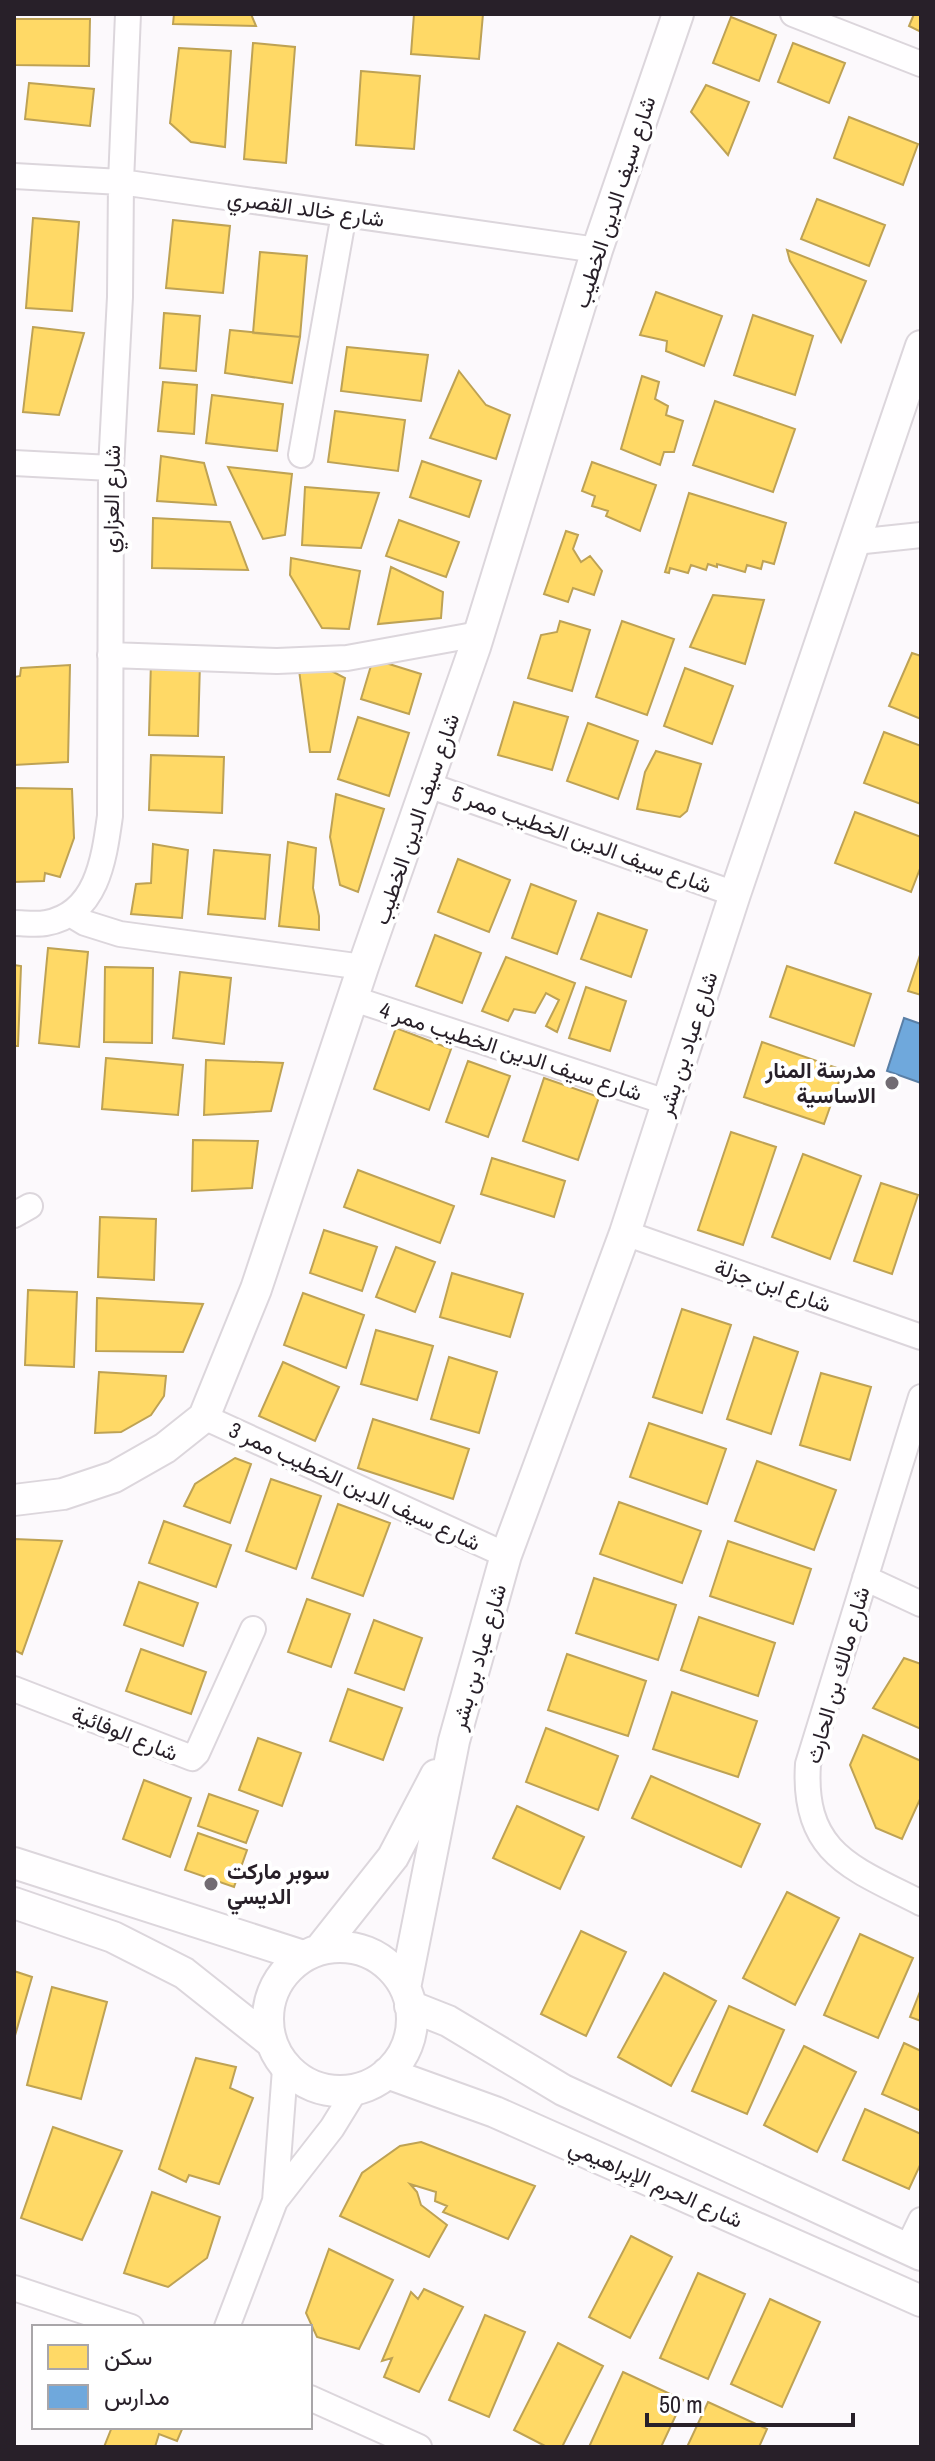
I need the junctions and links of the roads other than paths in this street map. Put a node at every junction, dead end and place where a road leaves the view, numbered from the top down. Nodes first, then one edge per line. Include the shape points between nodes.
1 (128, 14) edge
2 (678, 14) edge
3 (793, 14) edge
4 (921, 64) edge
5 (14, 176) edge
6 (121, 182) junction
7 (344, 214) junction
8 (597, 250) junction
9 (921, 346) edge
10 (301, 455) dead end
11 (14, 463) edge
12 (111, 468) junction
13 (921, 535) edge
14 (855, 542) junction
15 (479, 634) junction
16 (110, 655) junction
17 (428, 785) junction
18 (735, 894) junction
19 (70, 914) junction
20 (14, 923) edge
21 (363, 967) junction
22 (354, 999) junction
23 (669, 1103) junction
24 (625, 1233) junction
25 (921, 1337) edge
26 (921, 1397) edge
27 (204, 1417) junction
28 (14, 1500) edge
29 (506, 1555) junction
30 (865, 1578) junction
31 (921, 1604) edge
32 (253, 1629) dead end
33 (14, 1689) edge
34 (454, 1741) junction
35 (14, 1863) edge
36 (14, 1903) edge
37 (921, 1903) edge
38 (312, 1952) junction
39 (408, 1997) junction
40 (271, 2042) junction
41 (285, 2069) junction
42 (387, 2073) junction
43 (356, 2089) junction
44 (275, 2201) junction
45 (921, 2220) edge
46 (914, 2252) edge
47 (14, 2288) edge
48 (921, 2301) edge
49 (125, 2325) edge
50 (228, 2325) edge
51 (312, 2399) edge
52 (419, 2447) edge

1 - 6 street, شارع العزاري
2 - 8 street, شارع سيف الدين الخطيب
3 - 4 street
5 - 6 street, شارع خالد القصري
6 - 7 street, شارع خالد القصري
6 - 12 street, شارع العزاري
7 - 8 street, شارع خالد القصري
7 - 10 street
8 - 15 street, شارع سيف الدين الخطيب
9 - 14 street, شارع عباد بن بشر
11 - 12 street
12 - 16 street, شارع العزاري
13 - 14 street
14 - 18 street, شارع عباد بن بشر
15 - 16 street via 347,658
15 - 17 street, شارع سيف الدين الخطيب
16 - 19 street, شارع العزاري via 110,816 105,856 92,893
17 - 18 street, شارع سيف الدين الخطيب ممر 5
17 - 21 street, شارع سيف الدين الخطيب
18 - 23 street, شارع عباد بن بشر
19 - 20 street via 46,923
19 - 21 street via 120,934
21 - 22 street, شارع سيف الدين الخطيب
22 - 23 street, شارع سيف الدين الخطيب ممر 4
22 - 27 street, شارع سيف الدين الخطيب via 256,1289
23 - 24 street, شارع عباد بن بشر
24 - 25 street, شارع ابن جزلة
24 - 29 street, شارع عباد بن بشر
26 - 30 street, شارع مالك بن الحارث
27 - 28 street, شارع سيف الدين الخطيب via 165,1448 114,1477 63,1494
27 - 29 street, شارع سيف الدين الخطيب ممر 3
29 - 34 street, شارع عباد بن بشر
30 - 31 street
30 - 37 street, شارع مالك بن الحارث via 808,1764 806,1791 815,1824 831,1852
32 - 33 street, شارع الوفائية via 192,1758
34 - 38 street, شارع عباد بن بشر via 393,1857
34 - 39 street, شارع عباد بن بشر
35 - 38 street
36 - 40 street via 113,1937 184,1973
38 - 39 street via 340,1946 369,1953 394,1971
38 - 40 street via 284,1972 272,1993 267,2017
39 - 42 street via 407,2043
39 - 46 street, شارع الحرم الإبراهيمي via 563,2090
40 - 41 street
41 - 43 street via 321,2089
41 - 44 street
42 - 43 street
42 - 48 street, شارع الحرم الإبراهيمي via 495,2112
43 - 44 street
44 - 50 street
45 - 46 street
47 - 49 street
51 - 52 street

